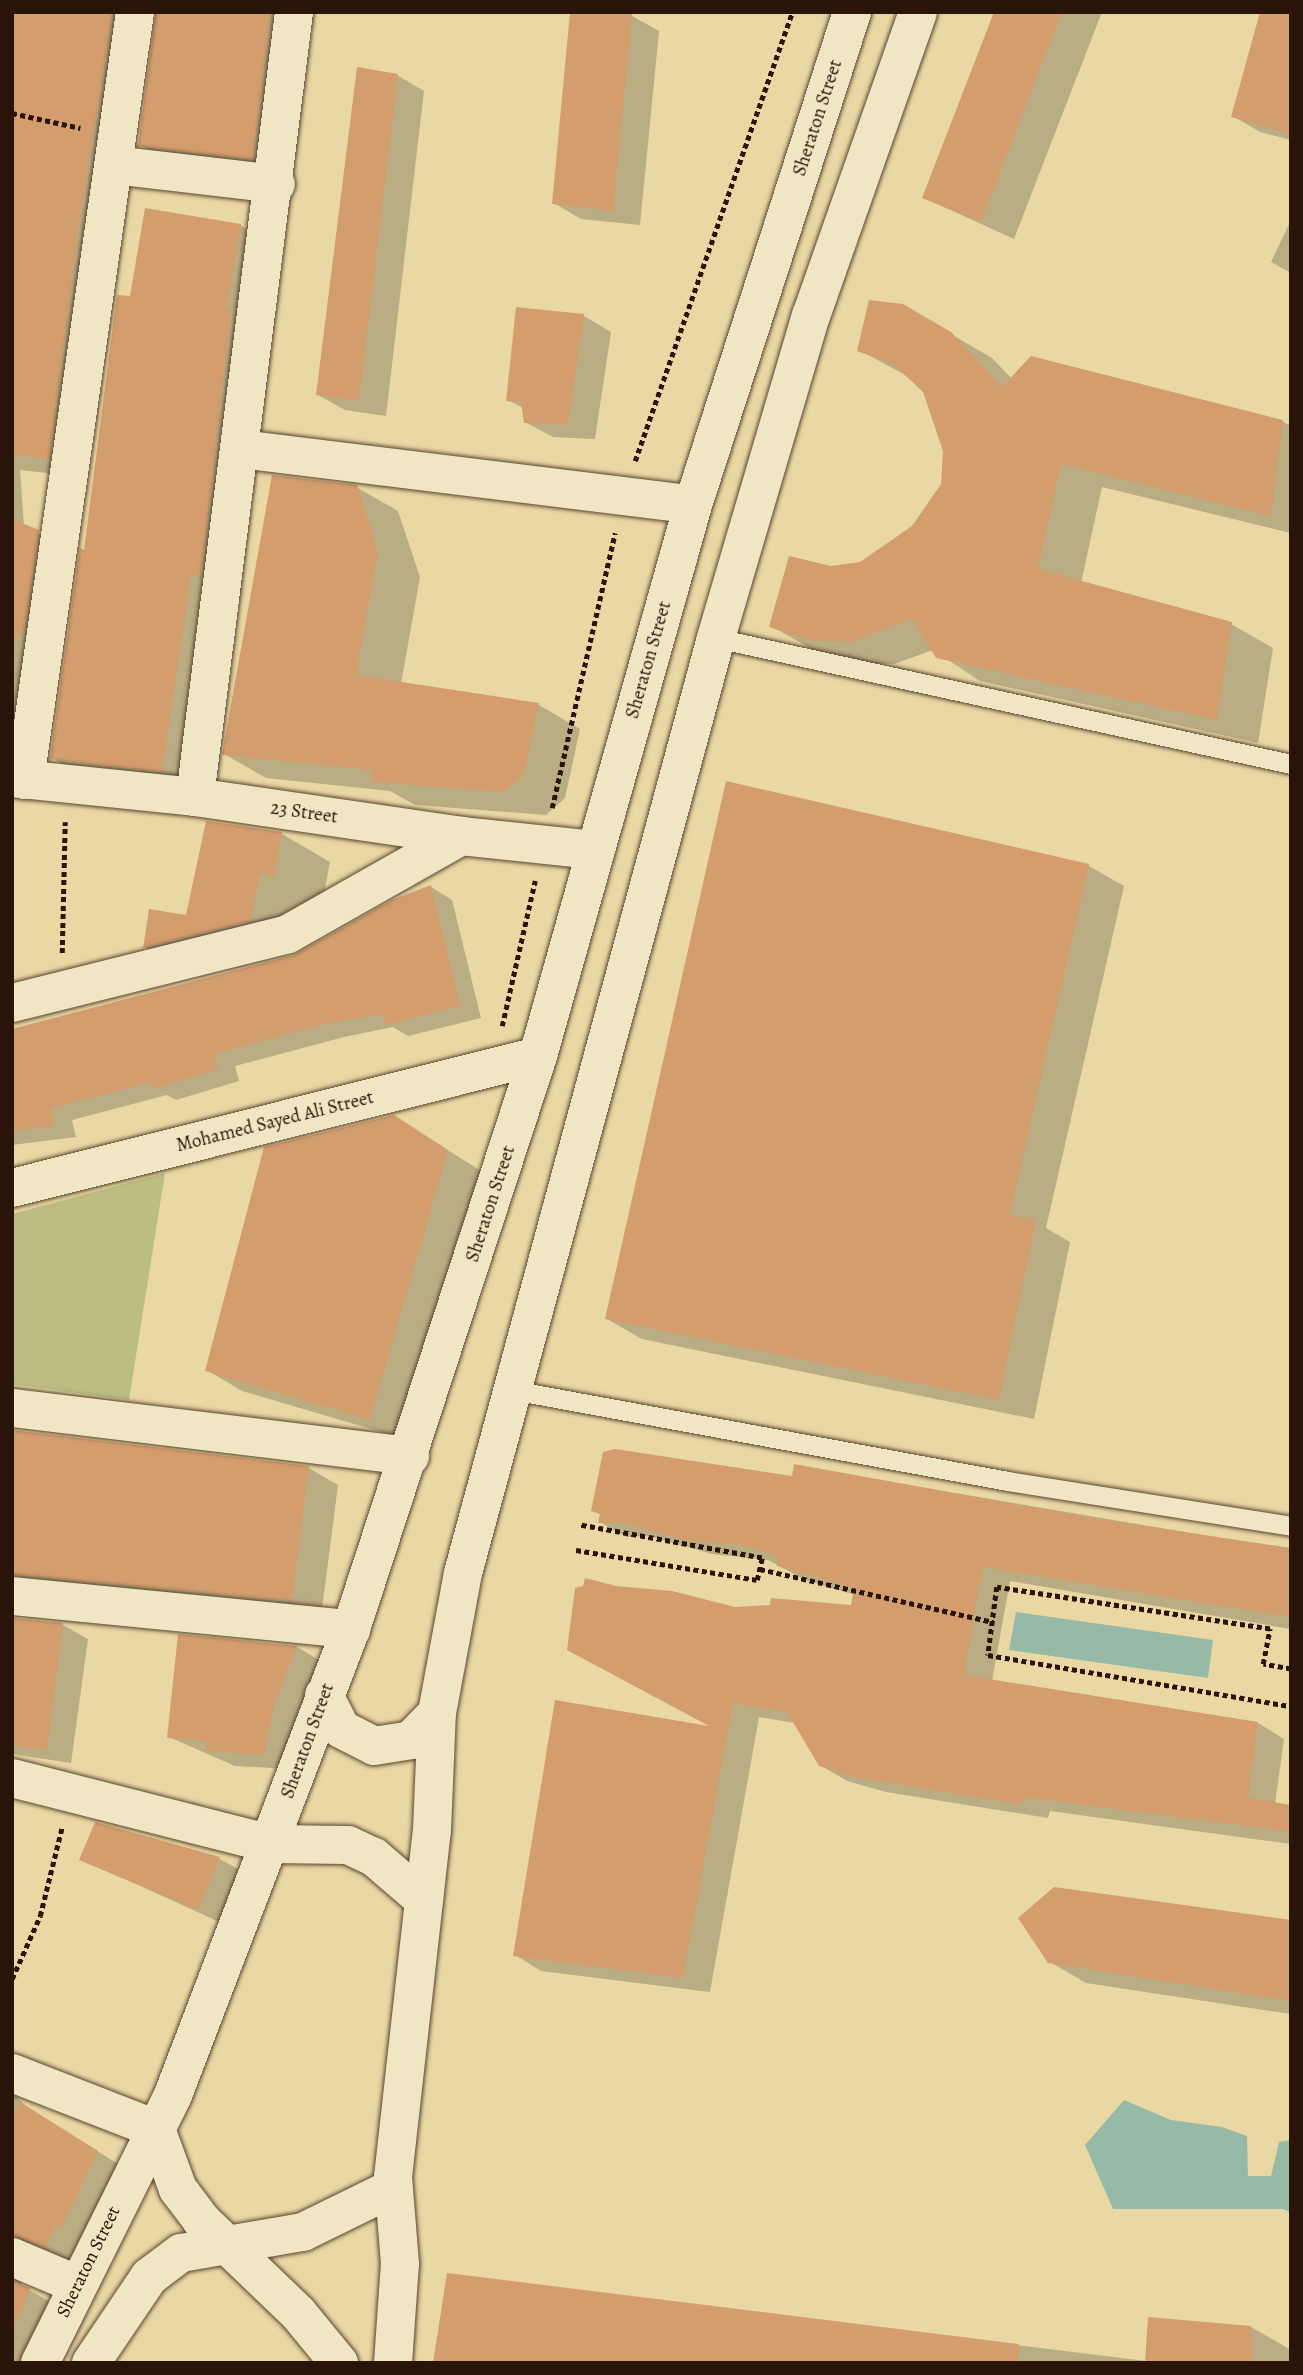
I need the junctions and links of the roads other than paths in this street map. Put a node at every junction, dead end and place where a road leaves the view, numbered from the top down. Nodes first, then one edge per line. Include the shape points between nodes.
1 (135, 12) edge
2 (294, 12) edge
3 (852, 12) edge
4 (918, 12) edge
5 (116, 151) junction
6 (276, 184) junction
7 (240, 449) junction
8 (694, 505) junction
9 (716, 638) junction
10 (1291, 764) edge
11 (18, 779) edge
12 (195, 797) junction
13 (461, 836) junction
14 (594, 850) junction
15 (12, 1003) edge
16 (538, 1056) junction
17 (12, 1188) edge
18 (512, 1390) junction
19 (12, 1408) edge
20 (410, 1456) junction
21 (1291, 1526) edge
22 (12, 1596) edge
23 (351, 1629) junction
24 (324, 1695) junction
25 (437, 1713) junction
26 (12, 1778) edge
27 (271, 1844) junction
28 (425, 1900) junction
29 (12, 2073) edge
30 (156, 2129) junction
31 (393, 2188) junction
32 (226, 2242) junction
33 (12, 2257) edge
34 (76, 2284) junction
35 (40, 2363) edge
36 (91, 2363) edge
37 (339, 2363) edge
38 (393, 2363) edge

1 - 5 street
2 - 6 street
3 - 8 street, Sheraton Street
4 - 9 street via 811,316
5 - 6 street
5 - 11 street
6 - 7 street
7 - 8 street
7 - 12 street
8 - 14 street, Sheraton Street
9 - 10 lane
9 - 18 street
11 - 12 street, 23 Street
12 - 13 street, 23 Street
13 - 14 street, 23 Street
13 - 15 street via 288,934
14 - 16 street, Sheraton Street
16 - 17 street, Mohamed Sayed Ali Street
16 - 20 street, Sheraton Street
18 - 21 lane via 1008,1481
18 - 25 street via 463,1573
19 - 20 street
20 - 23 street, Sheraton Street
22 - 23 street
23 - 24 street, Sheraton Street
24 - 25 street via 341,1729 374,1746 411,1740
24 - 27 street, Sheraton Street
25 - 28 street
26 - 27 street
27 - 28 street via 348,1845 374,1857
27 - 30 street, Sheraton Street
28 - 31 street
29 - 30 street
30 - 32 street via 178,2189 201,2220
30 - 34 street, Sheraton Street
31 - 32 street via 303,2232
31 - 38 street via 400,2264
32 - 36 street via 181,2253 149,2277
32 - 37 street via 298,2313
33 - 34 street
34 - 35 street, Sheraton Street

